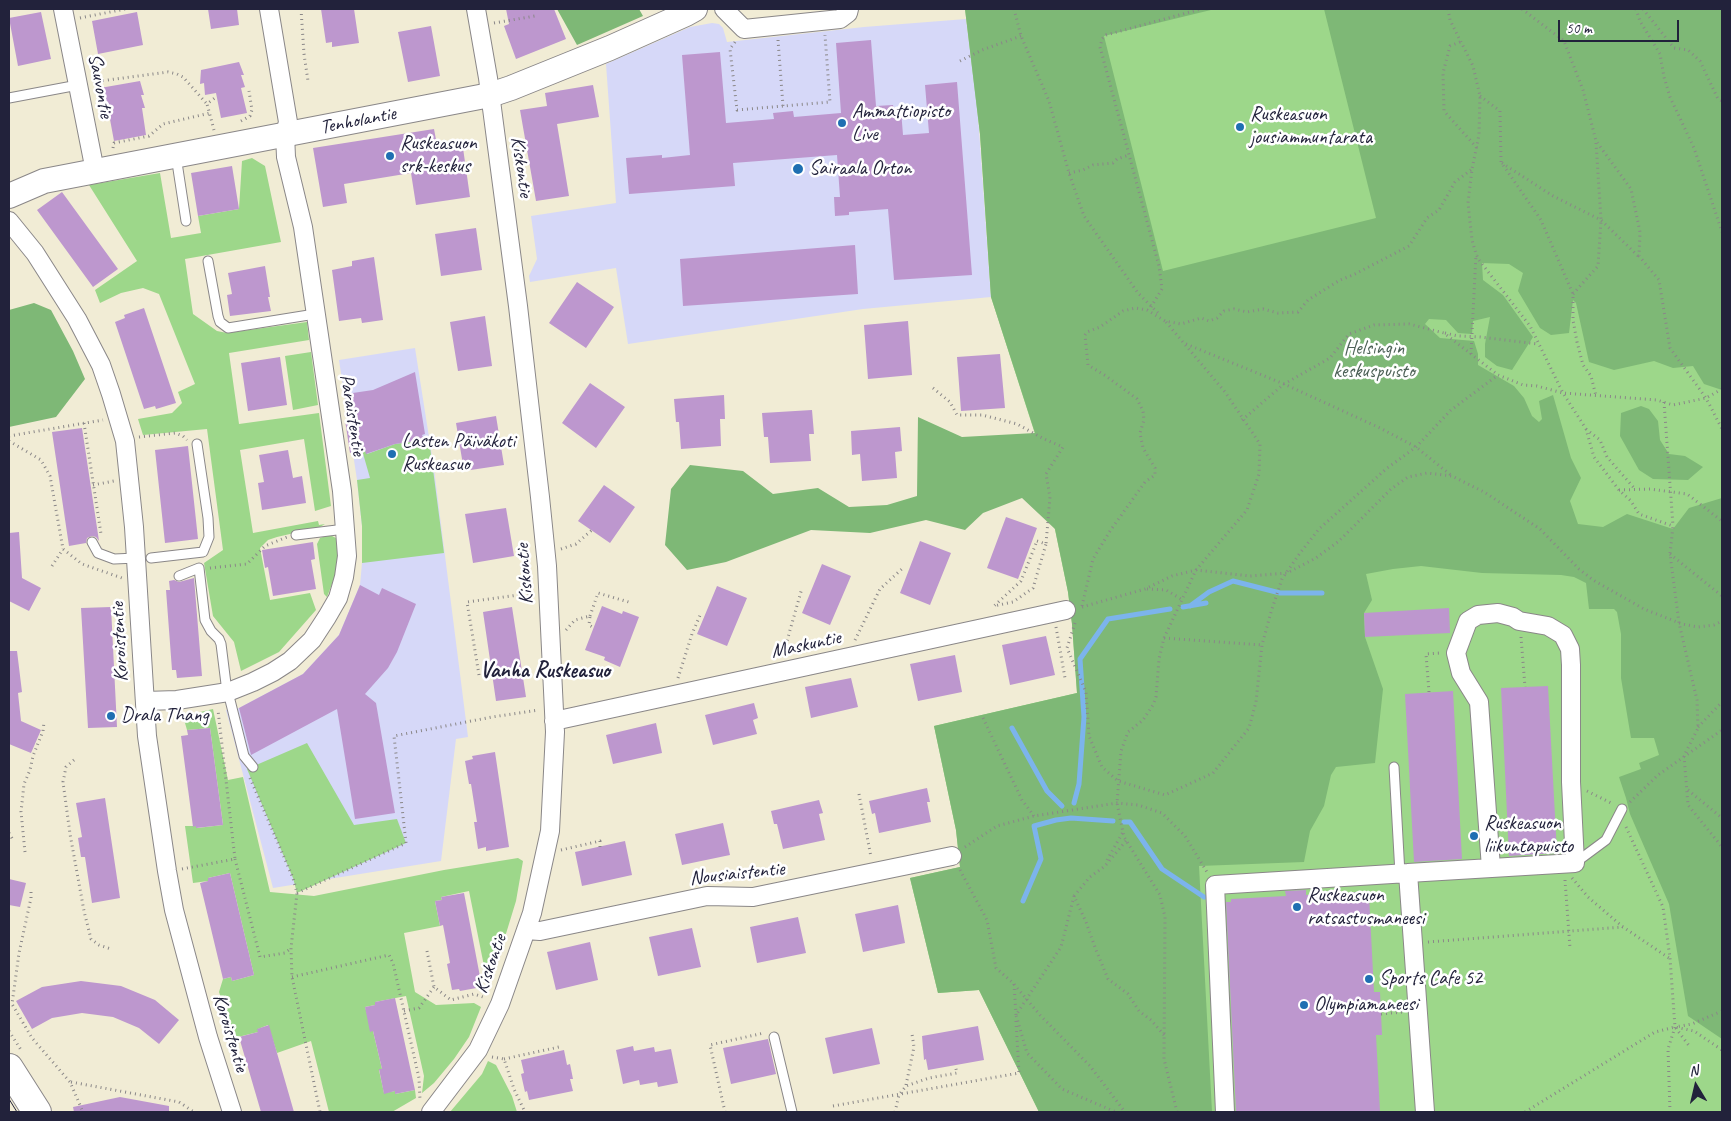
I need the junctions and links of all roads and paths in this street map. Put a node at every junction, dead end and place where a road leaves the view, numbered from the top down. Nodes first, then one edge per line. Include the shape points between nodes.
1 (125, 9) edge
2 (269, 9) edge
3 (301, 9) edge
4 (695, 9) edge
5 (724, 9) edge
6 (850, 9) edge
7 (1014, 9) edge
8 (1201, 9) edge
9 (1522, 9) edge
10 (1636, 9) edge
11 (1644, 9) edge
12 (1449, 10) edge
13 (65, 14) edge
14 (535, 16) dead end
15 (477, 17) edge
16 (824, 21) junction
17 (777, 26) junction
18 (744, 29) junction
19 (1021, 36) junction
20 (1460, 42) junction
21 (730, 43) dead end
22 (730, 49) junction
23 (960, 60) dead end
24 (308, 81) dead end
25 (78, 85) junction
26 (250, 91) dead end
27 (490, 95) junction
28 (1480, 96) junction
29 (216, 97) dead end
30 (9, 98) edge
31 (1722, 101) edge
32 (207, 104) junction
33 (783, 106) junction
34 (210, 113) junction
35 (236, 122) dead end
36 (221, 125) dead end
37 (213, 126) junction
38 (214, 132) dead end
39 (285, 134) junction
40 (1596, 141) junction
41 (1477, 148) junction
42 (113, 150) dead end
43 (1129, 155) junction
44 (176, 156) junction
45 (1501, 162) junction
46 (1472, 169) junction
47 (96, 171) junction
48 (1069, 173) junction
49 (9, 196) edge
50 (1601, 220) junction
51 (9, 221) edge
52 (186, 221) dead end
53 (1722, 232) edge
54 (1476, 254) junction
55 (1639, 256) junction
56 (208, 261) dead end
57 (1573, 294) junction
58 (1151, 307) junction
59 (315, 314) junction
60 (1165, 321) junction
61 (1444, 333) junction
62 (1471, 336) junction
63 (1185, 344) junction
64 (1539, 344) junction
65 (1471, 354) junction
66 (1498, 375) junction
67 (1284, 384) junction
68 (933, 388) dead end
69 (1722, 389) edge
70 (1563, 393) junction
71 (1596, 396) junction
72 (1706, 398) junction
73 (1664, 402) junction
74 (99, 420) dead end
75 (1242, 420) junction
76 (84, 423) junction
77 (1722, 429) edge
78 (1586, 430) junction
79 (9, 436) edge
80 (138, 437) dead end
81 (9, 440) edge
82 (197, 444) joint
83 (1416, 447) junction
84 (1452, 476) junction
85 (115, 481) dead end
86 (94, 484) junction
87 (1619, 490) junction
88 (1636, 490) junction
89 (1671, 492) junction
90 (1722, 521) edge
91 (1673, 526) junction
92 (345, 529) junction
93 (592, 530) dead end
94 (296, 535) joint
95 (102, 540) dead end
96 (92, 542) dead end
97 (1046, 544) junction
98 (63, 549) junction
99 (546, 552) junction
100 (1670, 554) junction
101 (144, 558) junction
102 (52, 566) dead end
103 (904, 567) dead end
104 (200, 568) junction
105 (1196, 570) junction
106 (1287, 573) junction
107 (178, 576) dead end
108 (138, 577) junction
109 (802, 588) dead end
110 (1145, 589) junction
111 (548, 591) junction
112 (1722, 596) edge
113 (1181, 599) junction
114 (632, 603) dead end
115 (1067, 610) junction
116 (701, 612) dead end
117 (590, 616) junction
118 (1519, 621) junction
119 (1722, 622) edge
120 (1679, 623) junction
121 (594, 628) dead end
122 (551, 634) junction
123 (1164, 638) junction
124 (1262, 645) junction
125 (1456, 652) junction
126 (850, 657) junction
127 (781, 672) junction
128 (479, 675) dead end
129 (1065, 678) dead end
130 (1525, 687) dead end
131 (1429, 692) dead end
132 (221, 693) junction
133 (676, 695) junction
134 (145, 701) junction
135 (1722, 702) edge
136 (548, 715) junction
137 (983, 718) dead end
138 (44, 722) dead end
139 (1698, 728) junction
140 (1722, 730) edge
141 (1684, 756) junction
142 (74, 760) dead end
143 (253, 767) joint
144 (1394, 767) dead end
145 (1118, 781) junction
146 (1571, 782) junction
147 (1687, 789) junction
148 (859, 794) dead end
149 (1118, 803) junction
150 (1622, 809) junction
151 (1034, 816) junction
152 (1722, 818) edge
153 (1123, 832) junction
154 (9, 833) edge
155 (13, 840) dead end
156 (1126, 841) junction
157 (600, 847) dead end
158 (1722, 847) edge
159 (546, 851) junction
160 (25, 852) dead end
161 (952, 856) junction
162 (235, 858) junction
163 (1104, 866) junction
164 (1491, 868) junction
165 (1573, 870) junction
166 (167, 871) junction
167 (874, 872) junction
168 (1404, 873) junction
169 (1565, 879) dead end
170 (1215, 885) junction
171 (30, 892) dead end
172 (296, 893) junction
173 (1074, 896) junction
174 (1623, 927) junction
175 (526, 930) junction
176 (1568, 931) junction
177 (1413, 943) junction
178 (291, 948) junction
179 (1570, 948) dead end
180 (111, 949) dead end
181 (427, 951) dead end
182 (1670, 958) junction
183 (292, 977) junction
184 (1014, 983) junction
185 (434, 987) junction
186 (1026, 999) junction
187 (500, 1004) junction
188 (404, 1011) junction
189 (1722, 1011) edge
190 (1016, 1015) junction
191 (1674, 1027) junction
192 (912, 1034) dead end
193 (1164, 1036) junction
194 (774, 1037) joint
195 (559, 1047) dead end
196 (1690, 1047) dead end
197 (478, 1050) junction
198 (1722, 1050) edge
199 (504, 1059) junction
200 (956, 1065) dead end
201 (9, 1068) edge
202 (70, 1082) junction
203 (906, 1086) junction
204 (899, 1095) junction
205 (425, 1106) edge
206 (833, 1106) dead end
207 (37, 1112) edge
208 (83, 1112) edge
209 (194, 1112) edge
210 (232, 1112) edge
211 (320, 1112) edge
212 (525, 1112) edge
213 (725, 1112) edge
214 (792, 1112) edge
215 (895, 1112) edge
216 (1116, 1112) edge
217 (1126, 1112) edge
218 (1177, 1112) edge
219 (1226, 1112) edge
220 (1425, 1112) edge
221 (1525, 1112) edge
222 (1670, 1112) edge

1 - 13 path
2 - 39 street, Paraistentie via 288,122
3 - 24 path
4 - 27 street, Tenholantie via 610,48
5 - 18 street
6 - 16 street via 840,19
7 - 19 path
8 - 43 path via 1106,35 1102,40 1100,47
9 - 40 path via 1564,41 1583,90
10 - 53 path via 1660,54 1670,97 1694,148
11 - 31 path via 1674,48 1688,50 1700,61 1718,99
12 - 20 path
13 - 25 street, Sauvontie
14 - 15 path
15 - 27 street, Kiskontie
16 - 17 street
16 - 33 path via 830,102
17 - 18 street
17 - 33 path
18 - 22 path
19 - 23 path
19 - 48 path via 1049,101
20 - 28 path via 1473,66
20 - 41 path via 1450,46 1443,73 1444,111
21 - 22 path
22 - 33 path via 737,110
25 - 30 lane
25 - 32 path via 168,72 183,77
25 - 47 street, Sauvontie
26 - 35 path via 250,116
27 - 39 street, Tenholantie
27 - 99 street, Kiskontie
28 - 41 path
28 - 45 path via 1500,111
29 - 32 path
32 - 34 path
34 - 37 path
34 - 42 path via 162,124 149,136 114,143
36 - 37 path
37 - 38 path
39 - 44 street, Tenholantie
39 - 59 street, Paraistentie
40 - 50 path
40 - 55 path via 1631,189 1640,232
41 - 46 path
43 - 48 path via 1117,158 1113,163
43 - 58 path via 1159,266 1162,289
44 - 47 street, Tenholantie
44 - 52 lane
45 - 50 path via 1553,196
45 - 57 path via 1541,220
46 - 54 path via 1468,203
46 - 60 path via 1455,182 1439,210 1427,218 1409,246 1340,280 1308,300 1298,312 1263,309 1247,312 1234,308 1209,321 1201,318 1180,324
47 - 49 street, Tenholantie via 44,180
48 - 58 path via 1084,216 1138,294
50 - 55 path
50 - 57 path via 1598,266
51 - 101 street, Koroistentie via 53,279 101,365 124,441
54 - 62 path
54 - 64 path via 1530,326
55 - 72 path via 1659,280 1670,348
56 - 59 lane via 218,316 228,328
57 - 71 path via 1577,342
58 - 60 path
59 - 92 street, Paraistentie
60 - 63 path
60 - 115 path via 1147,310 1135,308 1124,311 1085,336 1088,366 1136,399 1143,410 1140,433 1155,475 1145,482 1110,530
61 - 62 path
61 - 65 path
61 - 67 path via 1409,324 1374,325 1349,334 1330,358
62 - 64 path
62 - 65 path
63 - 67 path
63 - 75 path via 1225,392
64 - 70 path
65 - 66 path
66 - 70 path via 1523,385
66 - 83 path via 1451,410
67 - 75 path
67 - 83 path
68 - 97 path via 950,402 957,415 982,415 1017,424 1064,446 1046,474 1050,497
69 - 72 path
70 - 71 path
70 - 78 path
71 - 73 path
72 - 73 path via 1673,405
72 - 77 path
73 - 89 path
74 - 76 path
75 - 105 path via 1260,444 1259,474 1247,510
76 - 79 path
76 - 86 path
78 - 87 path via 1594,457
78 - 88 path via 1600,440 1607,457
80 - 82 path via 175,433
81 - 98 path via 41,460 50,476
82 - 101 lane via 208,518 209,537 203,552
83 - 84 path
83 - 106 path via 1386,469 1319,529
84 - 106 path via 1427,473 1408,477 1391,489 1339,541
84 - 120 path via 1484,492 1540,529 1593,580 1644,609
85 - 86 path
86 - 95 path
87 - 88 path
87 - 91 path via 1639,514
88 - 89 path
89 - 90 path via 1687,494
89 - 91 path
91 - 100 path
92 - 94 lane
92 - 132 street, Paraistentie via 347,556 338,598 312,640 290,661 272,672
93 - 99 path via 576,544
94 - 104 path via 272,541 247,564
96 - 101 lane via 98,553 114,558
97 - 97 path via 1036,541 1022,581 994,606 1014,602 1033,588
98 - 102 path
98 - 108 path via 82,564 122,578
99 - 111 street, Kiskontie
100 - 112 path
100 - 120 path
101 - 108 street, Koroistentie
103 - 126 path via 880,589 851,647
104 - 107 lane
104 - 132 lane via 205,620 221,644
105 - 106 path via 1250,576
105 - 110 path via 1172,576
105 - 113 path
106 - 124 path via 1282,579
108 - 134 street, Koroistentie
109 - 127 path
110 - 113 path via 1166,590
110 - 115 path
111 - 122 street, Kiskontie
111 - 128 path via 467,602
113 - 123 path
114 - 117 path via 598,593
115 - 126 street, Maskuntie
115 - 129 path
115 - 145 path via 1066,648 1086,692 1089,736 1102,767
116 - 133 path via 676,683
117 - 121 path via 589,625
117 - 122 path via 575,620 564,632
118 - 125 street via 1498,613 1478,615 1468,621
118 - 130 path
118 - 146 street via 1548,626 1563,635 1570,650
119 - 120 path via 1698,627
120 - 139 path via 1697,700
122 - 136 street, Kiskontie
123 - 124 path
123 - 145 path via 1156,697 1143,720 1128,732 1124,740
124 - 145 path via 1256,702 1249,728 1213,773 1165,794
125 - 131 path via 1426,654
125 - 164 street via 1461,673 1479,702
126 - 127 street, Maskuntie
127 - 133 street, Maskuntie
132 - 134 street, Paraistentie
132 - 143 lane via 244,756
132 - 162 path via 220,723
133 - 136 street, Maskuntie
134 - 166 street, Koroistentie via 152,775
135 - 139 path
136 - 159 street, Kiskontie via 555,732
136 - 172 path via 492,716 394,736 406,843
137 - 151 path via 1022,800
138 - 160 path via 24,784 21,812
139 - 141 path
140 - 141 path
141 - 147 path
141 - 150 path
142 - 180 path via 66,767 63,782 84,912 91,939
143 - 172 path via 246,769 293,878
144 - 168 lane
145 - 149 path
146 - 150 path
146 - 165 street
147 - 152 path
147 - 158 path via 1688,805
148 - 167 path
149 - 151 path
149 - 153 path
149 - 170 path via 1162,813 1185,836
150 - 165 lane via 1606,840
150 - 182 path via 1624,823 1663,907
151 - 161 path via 997,826
153 - 156 path
153 - 163 path
154 - 155 path
156 - 163 path
156 - 193 path via 1160,895 1165,917
157 - 159 path via 600,840
159 - 175 street, Kiskontie
161 - 167 street, Nousiaistentie
161 - 184 path via 987,920 996,968
162 - 166 path
162 - 178 path via 260,957
163 - 173 path
164 - 165 street
164 - 168 street
165 - 174 path via 1588,897
166 - 210 street, Koroistentie via 205,1028
167 - 175 street, Nousiaistentie via 753,897 707,896 540,931
168 - 170 street
168 - 177 street
169 - 176 path
170 - 219 street
171 - 202 path via 12,1004 32,1038
172 - 178 path
173 - 186 path via 1061,947
173 - 193 path via 1108,979 1128,994
174 - 176 path
174 - 182 path
175 - 187 street, Kiskontie
176 - 177 path
176 - 179 path
177 - 220 street
178 - 183 path
181 - 185 path
182 - 191 path
183 - 188 path via 389,955
183 - 211 path
184 - 186 path
184 - 190 path
185 - 187 path via 451,1000 474,994
185 - 188 path via 419,1008
186 - 190 path
186 - 217 path via 1090,1066
187 - 197 street, Kiskontie
188 - 205 path
189 - 191 path via 1692,1024
190 - 204 path via 1019,1073
190 - 216 path via 1027,1053 1062,1089
191 - 196 path
191 - 198 path via 1694,1031
191 - 221 path via 1655,1032
191 - 222 path via 1668,1048
192 - 203 path via 914,1048
193 - 218 path via 1164,1059
194 - 213 path via 764,1033 710,1045
194 - 214 lane
195 - 199 path
197 - 199 path
197 - 205 street, Kiskontie
199 - 212 path
200 - 203 path via 957,1073
201 - 207 main road
202 - 208 path
202 - 209 path via 179,1102
203 - 204 path
204 - 206 path
204 - 215 path

